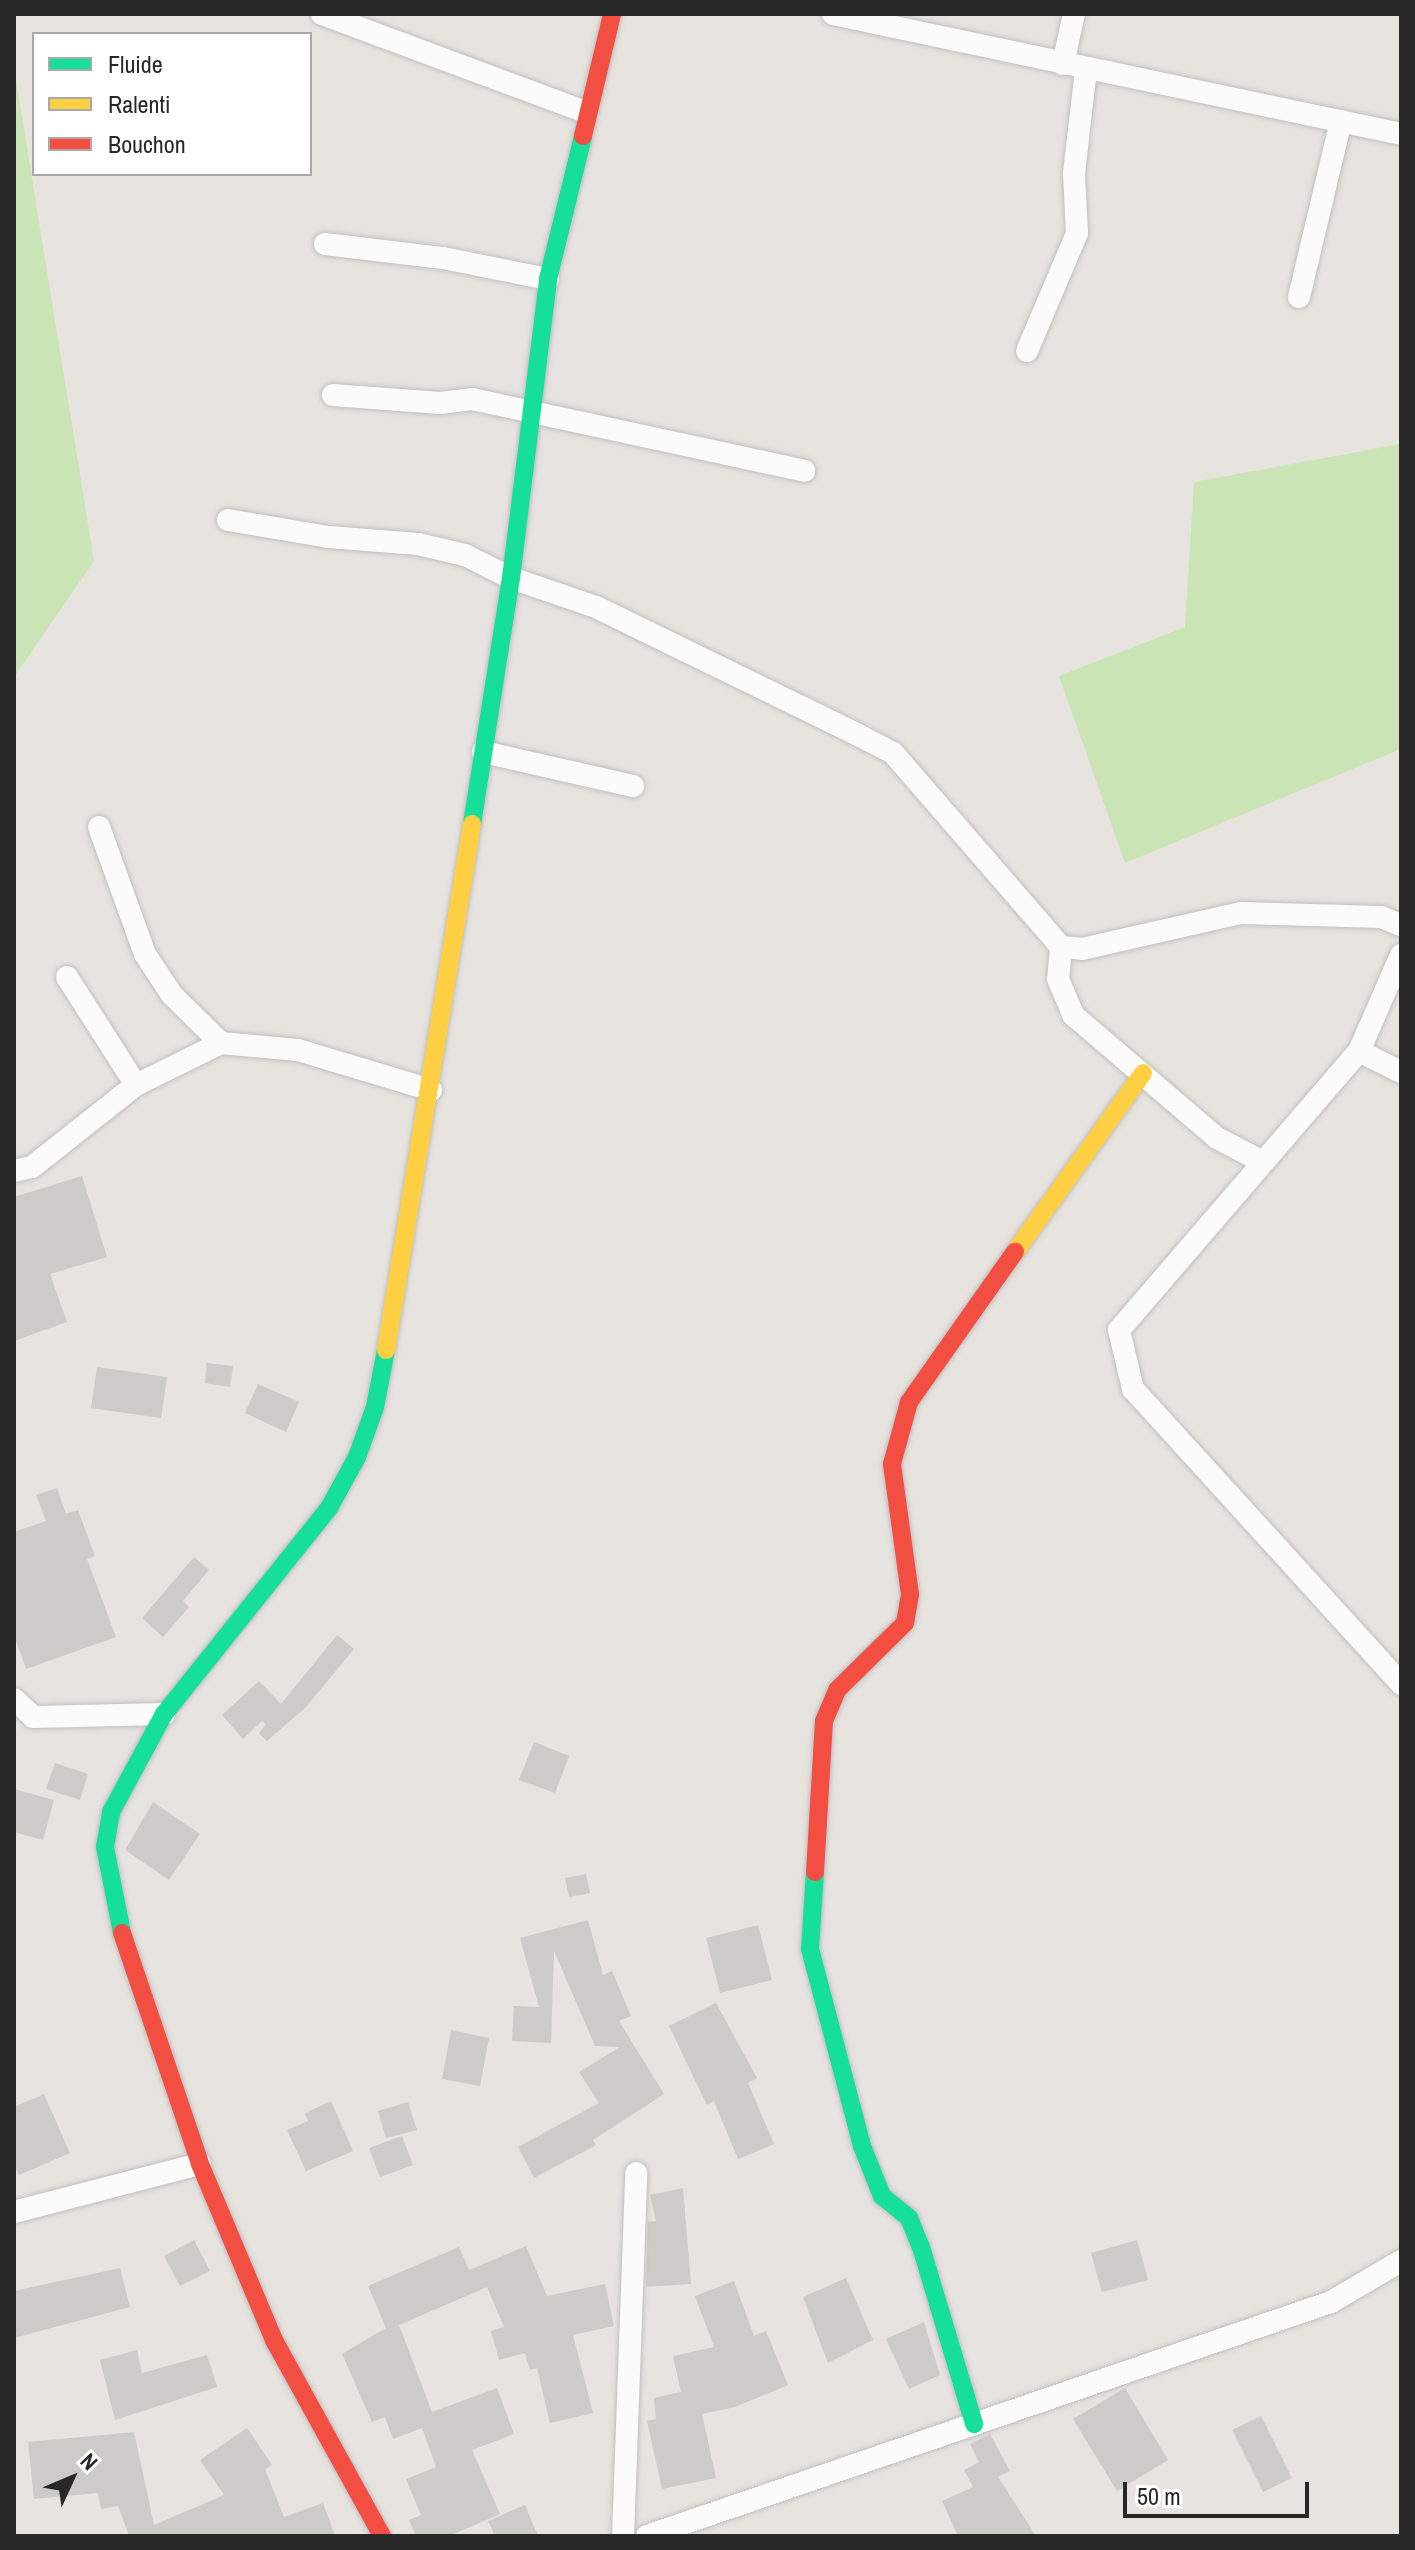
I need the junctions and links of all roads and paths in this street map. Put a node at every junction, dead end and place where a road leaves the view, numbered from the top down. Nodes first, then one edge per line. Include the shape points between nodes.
1 (322, 14) edge
2 (612, 14) edge
3 (833, 14) edge
4 (1074, 14) edge
5 (1063, 64) junction
6 (1086, 69) junction
7 (585, 112) junction
8 (1341, 121) junction
9 (1401, 134) edge
10 (325, 244) dead end
11 (548, 279) junction
12 (1299, 297) dead end
13 (1027, 351) dead end
14 (333, 395) dead end
15 (533, 416) junction
16 (804, 471) dead end
17 (228, 520) dead end
18 (511, 578) junction
19 (483, 752) junction
20 (633, 786) dead end
21 (99, 827) dead end
22 (1401, 925) edge
23 (1061, 947) junction
24 (1401, 955) edge
25 (67, 977) dead end
26 (221, 1043) junction
27 (1359, 1051) junction
28 (1401, 1072) edge
29 (1143, 1073) junction
30 (136, 1085) junction
31 (431, 1090) junction
32 (1263, 1162) junction
33 (14, 1171) edge
34 (1401, 1684) edge
35 (14, 1699) edge
36 (164, 1714) junction
37 (200, 2164) junction
38 (636, 2173) dead end
39 (14, 2212) edge
40 (1401, 2261) edge
41 (974, 2424) junction
42 (382, 2536) edge
43 (623, 2536) edge
44 (647, 2536) edge

1 - 7 street
2 - 7 street
3 - 5 street
4 - 5 street
5 - 6 street
6 - 8 street
6 - 13 street via 1074,173 1077,233
7 - 11 street
8 - 9 street
8 - 12 street
10 - 11 street via 443,258
11 - 15 street
14 - 15 street via 440,403 472,399
15 - 16 street
15 - 18 street
17 - 18 street via 418,544 465,555
18 - 19 street
18 - 23 street via 596,607 893,753
19 - 20 street
19 - 31 street
21 - 26 street via 145,954 172,995
22 - 23 street via 1381,917 1240,913 1082,949
23 - 29 street via 1058,979 1073,1015
24 - 27 street
25 - 30 street
26 - 30 street
26 - 31 street via 298,1050
27 - 28 street
27 - 32 street
29 - 32 street via 1217,1138
29 - 41 street via 909,1402 892,1464 910,1594 905,1623 837,1690 824,1721 810,1949 862,2146 882,2196 909,2218 921,2247
30 - 33 street via 32,1167
31 - 36 street via 387,1358 357,1457 329,1508
32 - 34 street via 1119,1330 1133,1389
35 - 36 street via 33,1717
36 - 37 street via 111,1812 105,1847 121,1931
37 - 39 street
37 - 42 street via 275,2342
38 - 43 street
40 - 41 street via 1331,2302
41 - 44 street

